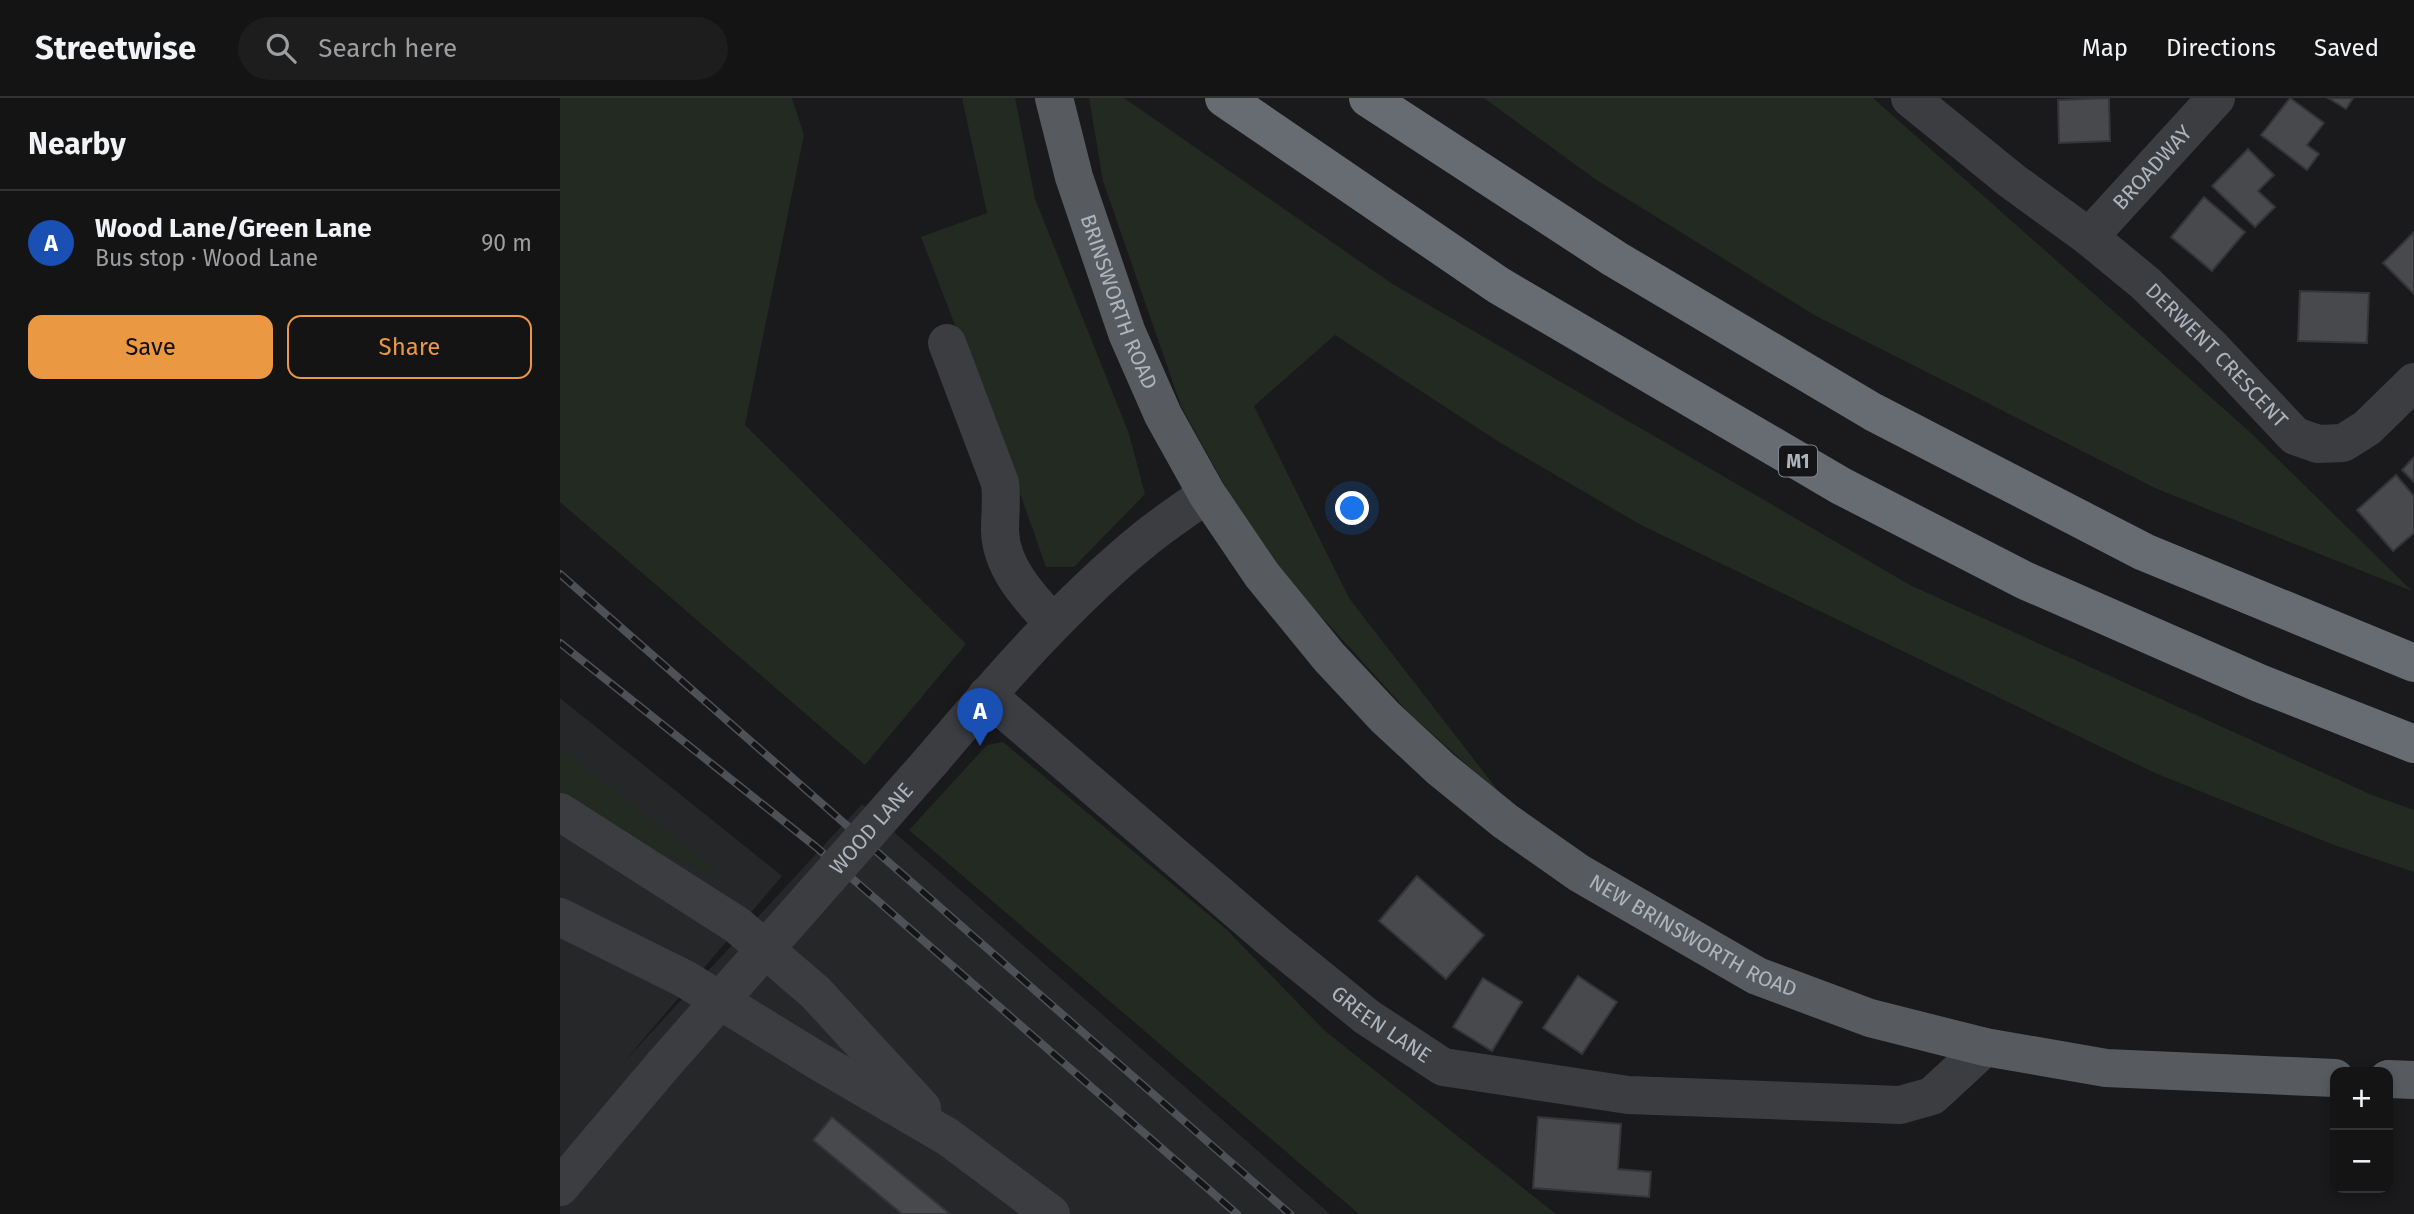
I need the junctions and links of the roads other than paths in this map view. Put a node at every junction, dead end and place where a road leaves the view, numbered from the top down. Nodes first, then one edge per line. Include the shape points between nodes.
1 (1054, 98) edge
2 (1224, 98) edge
3 (1368, 98) edge
4 (1910, 98) edge
5 (2216, 98) edge
6 (2089, 237) junction
7 (947, 343) dead end
8 (2414, 382) edge
9 (1207, 494) junction
10 (1053, 624) junction
11 (2414, 663) edge
12 (987, 695) junction
13 (2414, 744) edge
14 (560, 812) edge
15 (560, 917) edge
16 (1985, 1047) junction
17 (2330, 1078) edge
18 (2393, 1079) edge
19 (2414, 1080) edge
20 (948, 1137) junction
21 (560, 1187) edge
22 (1051, 1214) edge

1 - 9 main road, BRINSWORTH ROAD via 1074,177 1127,333 1163,415
2 - 13 highway, M1 via 1498,285 1841,486 2026,581 2259,683
3 - 11 highway via 1615,259 1873,412 2144,552
4 - 6 street
5 - 6 street, BROADWAY
6 - 8 street, DERWENT CRESCENT via 2174,312 2295,436 2318,444 2343,443 2367,428
7 - 10 street via 1000,483 1000,533 1007,562
9 - 10 street, WOOD LANE via 1146,537
9 - 16 main road, NEW BRINSWORTH ROAD via 1262,575 1329,657 1385,717 1505,821 1579,873 1758,976 1870,1018
10 - 12 street, WOOD LANE
12 - 16 street, GREEN LANE via 1346,1000 1443,1067 1628,1095 1900,1105 1932,1096
12 - 21 street, WOOD LANE, bridge
14 - 20 street via 737,925 815,992
15 - 20 street via 685,979
16 - 17 main road, NEW BRINSWORTH ROAD via 2106,1068
18 - 19 main road
20 - 22 street

